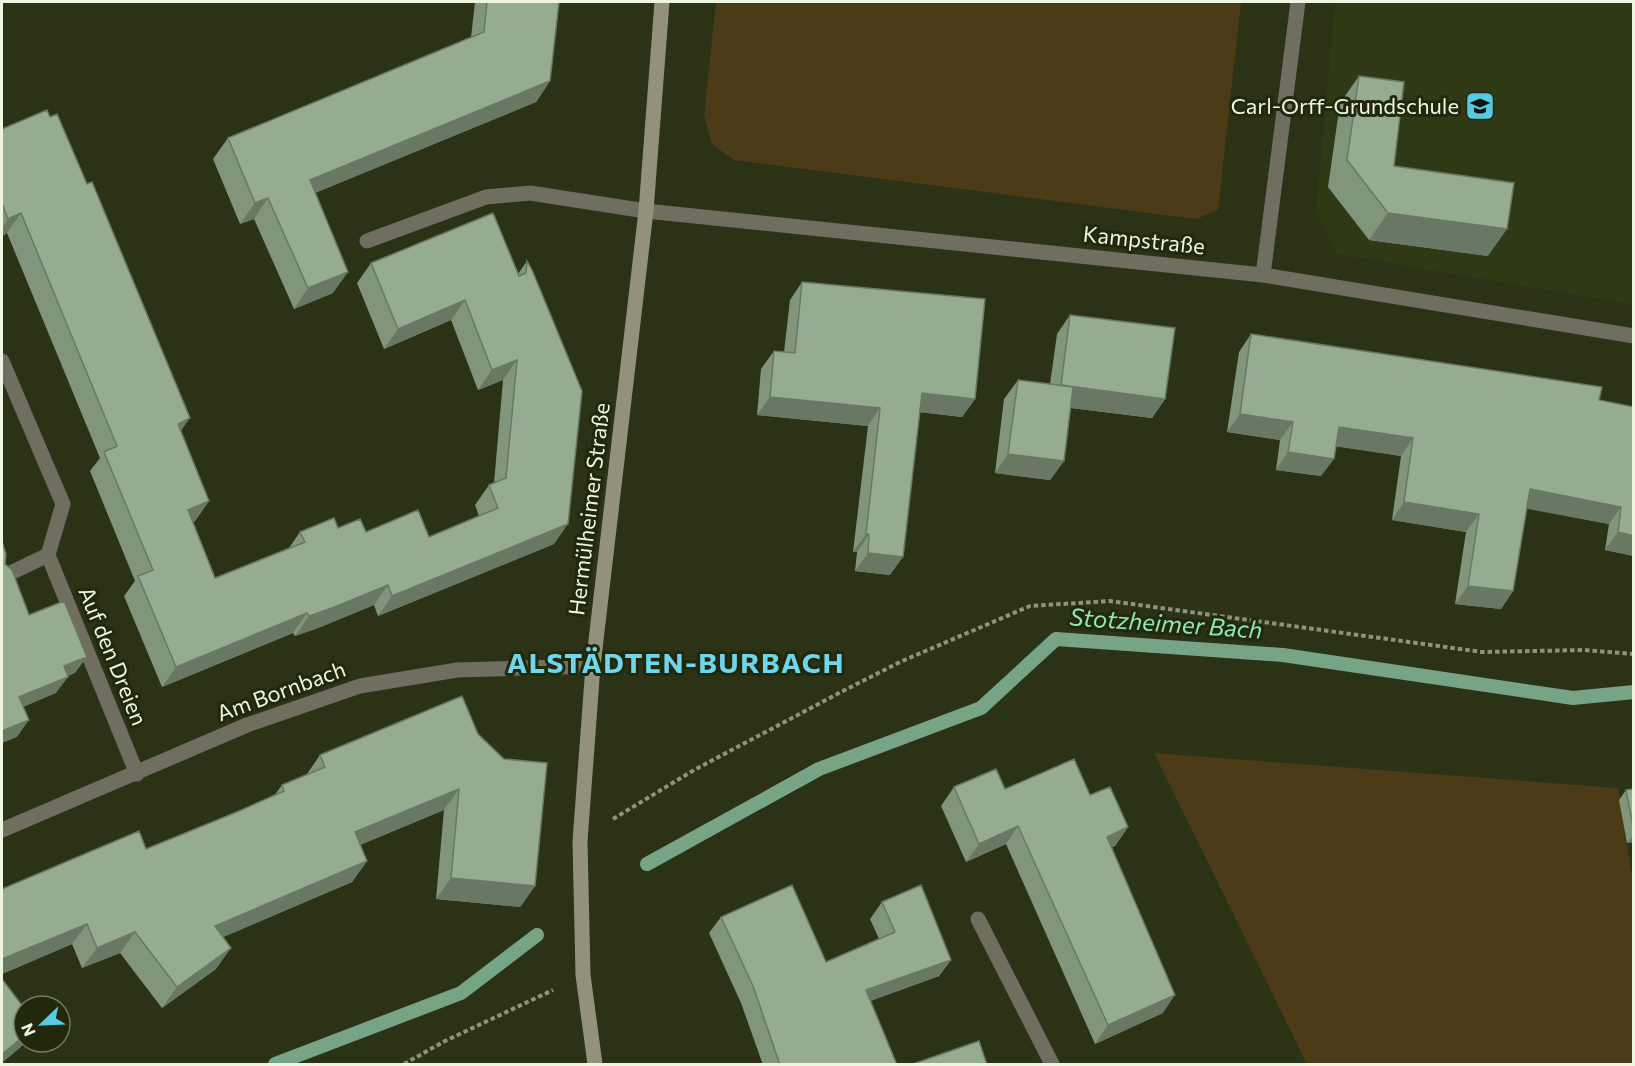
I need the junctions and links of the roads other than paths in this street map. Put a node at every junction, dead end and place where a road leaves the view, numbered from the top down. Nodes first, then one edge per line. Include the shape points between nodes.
1 (662, 2) edge
2 (1298, 2) edge
3 (646, 211) junction
4 (367, 241) dead end
5 (1263, 275) junction
6 (1634, 336) edge
7 (2, 361) edge
8 (48, 555) junction
9 (2, 577) edge
10 (593, 666) junction
11 (137, 774) junction
12 (2, 830) edge
13 (978, 919) dead end
14 (595, 1065) edge
15 (1052, 1065) edge

1 - 3 street, Hermülheimer Straße
2 - 5 street
3 - 4 street via 530,193 486,197
3 - 5 street, Kampstraße
3 - 10 street, Hermülheimer Straße
5 - 6 street, Kampstraße
7 - 8 street via 63,504
8 - 9 street
8 - 11 street, Auf den Dreien
10 - 11 street, Am Bornbach via 457,670 360,686 247,725
10 - 14 street, Hermülheimer Straße via 580,841 584,975
11 - 12 street, Am Bornbach
13 - 15 street

